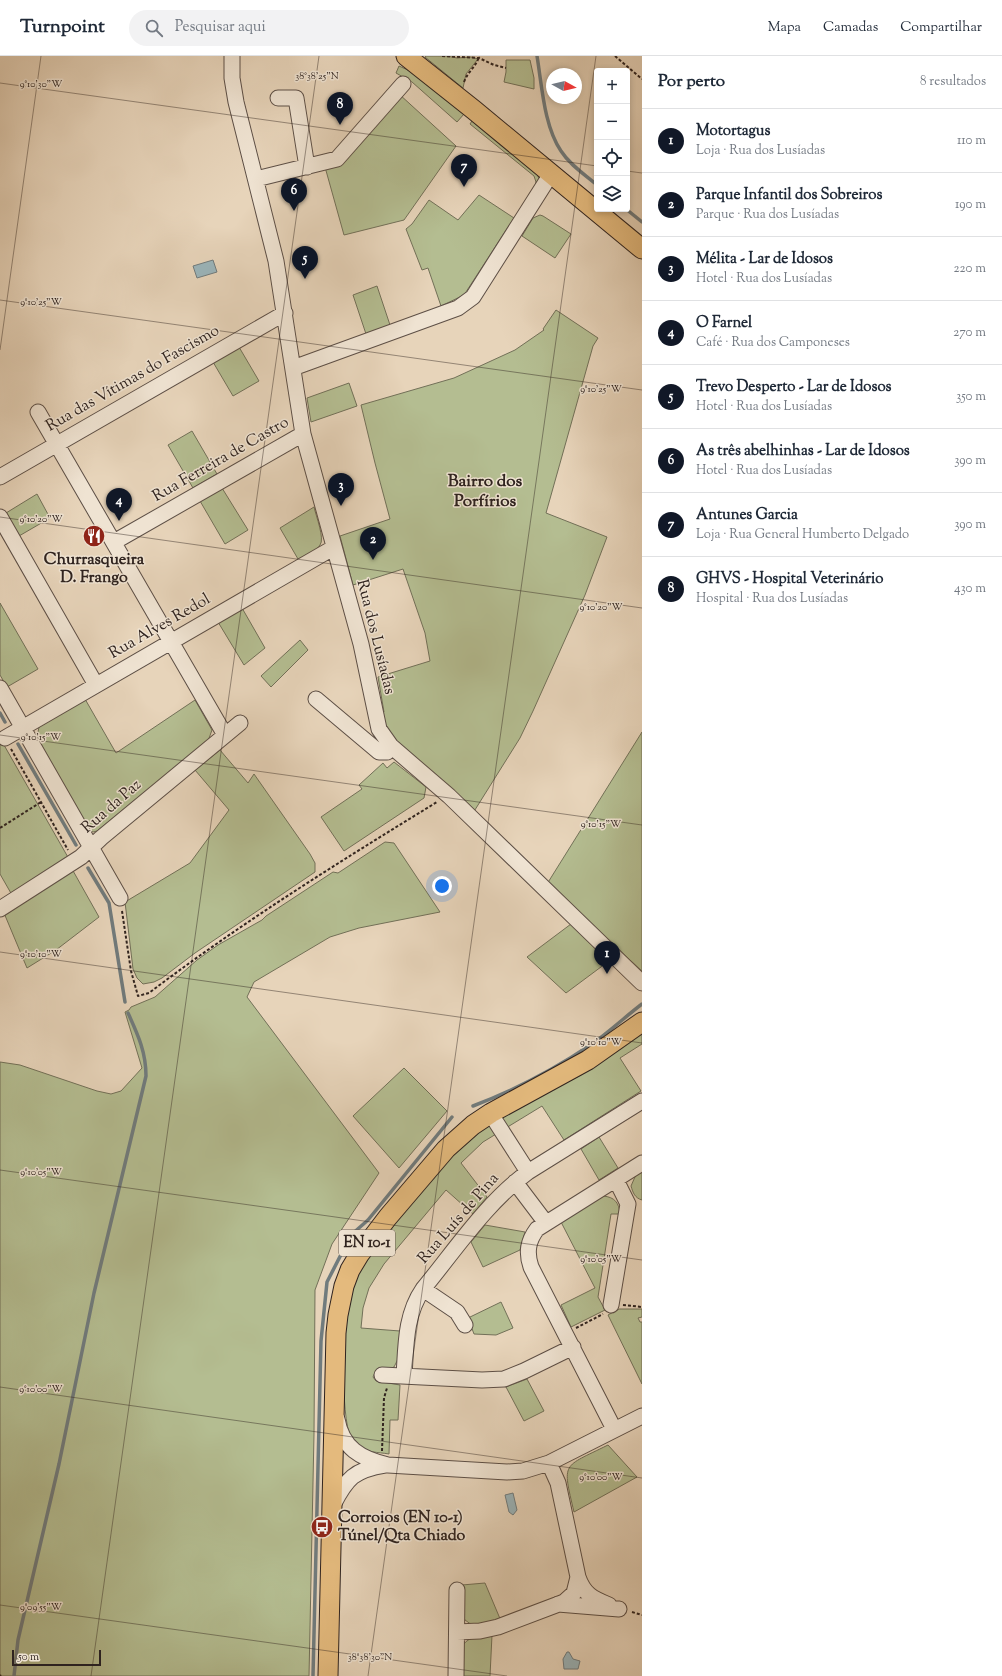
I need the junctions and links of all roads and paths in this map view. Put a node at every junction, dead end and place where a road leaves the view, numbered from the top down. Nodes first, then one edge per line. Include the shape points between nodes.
1 (232, 56) edge
2 (406, 56) edge
3 (442, 56) edge
4 (615, 56) edge
5 (479, 57) edge
6 (506, 68) dead end
7 (642, 79) edge
8 (403, 84) dead end
9 (464, 89) dead end
10 (278, 98) dead end
11 (307, 167) junction
12 (551, 174) junction
13 (256, 179) junction
14 (642, 249) edge
15 (284, 313) junction
16 (293, 368) junction
17 (38, 412) dead end
18 (304, 434) junction
19 (56, 444) junction
20 (0, 477) edge
21 (0, 516) edge
22 (114, 542) junction
23 (333, 548) junction
24 (171, 642) junction
25 (96, 685) junction
26 (0, 688) edge
27 (316, 699) dead end
28 (240, 723) dead end
29 (22, 727) junction
30 (225, 735) junction
31 (5, 738) joint
32 (391, 746) junction
33 (448, 796) junction
34 (41, 802) junction
35 (0, 828) edge
36 (91, 849) junction
37 (74, 862) junction
38 (120, 898) joint
39 (0, 908) edge
40 (642, 983) edge
41 (642, 1022) edge
42 (642, 1101) edge
43 (494, 1119) dead end
44 (642, 1163) edge
45 (528, 1172) junction
46 (616, 1180) junction
47 (515, 1182) junction
48 (635, 1205) edge
49 (546, 1223) junction
50 (424, 1289) junction
51 (611, 1305) dead end
52 (465, 1325) dead end
53 (573, 1347) junction
54 (393, 1376) junction
55 (335, 1402) junction
56 (642, 1416) edge
57 (614, 1429) junction
58 (334, 1462) junction
59 (549, 1463) junction
60 (363, 1464) junction
61 (388, 1465) junction
62 (333, 1505) junction
63 (578, 1577) junction
64 (457, 1590) dead end
65 (558, 1604) junction
66 (457, 1632) junction
67 (328, 1676) edge
68 (456, 1676) edge

1 - 13 street, Rua dos Lusíadas via 236,102
2 - 12 main road
3 - 5 path
4 - 7 path
5 - 6 path
5 - 9 path via 467,74
8 - 11 street via 337,160
10 - 11 street via 296,98
11 - 13 street
12 - 14 main road
12 - 16 street via 466,303
13 - 15 street, Rua dos Lusíadas via 270,234
15 - 16 street, Rua dos Lusíadas
15 - 19 street, Rua das Vítimas do Fascismo
16 - 18 street, Rua dos Lusíadas
17 - 19 street
18 - 22 street, Rua Ferreira de Castro
18 - 23 street, Rua dos Lusíadas
19 - 20 street, Rua das Vítimas do Fascismo
19 - 22 street
21 - 25 street
22 - 24 street
23 - 24 street, Rua Alves Redol
23 - 32 street, Rua dos Lusíadas via 361,644 379,729
24 - 25 street, Rua Alves Redol
24 - 30 street
25 - 29 street, Rua Alves Redol
26 - 29 street
27 - 32 street via 379,752 387,752
28 - 30 street, Rua da Paz
29 - 31 street, Rua Alves Redol
29 - 36 street
30 - 36 street, Rua da Paz
31 - 34 path
32 - 33 street, Rua dos Lusíadas
33 - 38 path via 323,872 230,933 149,993 138,996 130,971
33 - 40 street, Rua dos Lusíadas
34 - 35 path
34 - 37 path
36 - 37 street, Rua da Paz
36 - 38 street
37 - 39 street, Rua da Paz
41 - 55 main road, EN 10-1 via 582,1063 472,1125 432,1165 368,1242 350,1270 340,1300 336,1333
42 - 45 street, Rua Luís de Pina
43 - 45 street
44 - 46 street
45 - 47 street, Rua Luís de Pina
46 - 48 street
46 - 49 street
47 - 49 street
47 - 50 street, Rua Luís de Pina via 495,1201
48 - 51 street
49 - 53 street via 532,1235 527,1250 528,1258
50 - 52 street via 457,1312
50 - 54 street, Rua Luís de Pina via 410,1315
53 - 54 street via 504,1379
53 - 57 street
54 - 61 path via 384,1398 381,1455
55 - 58 main road, EN 10-1
55 - 60 street via 342,1437
56 - 57 street
57 - 59 street
58 - 60 street via 356,1457
58 - 62 main road, EN 10-1
59 - 61 street via 523,1471 507,1472
59 - 63 street via 558,1483
60 - 61 street
60 - 62 street via 342,1486
62 - 67 main road, EN 10-1
63 - 65 street via 574,1593
63 - 65 street via 585,1592 619,1609
64 - 66 street
65 - 66 street via 498,1627
66 - 68 street

